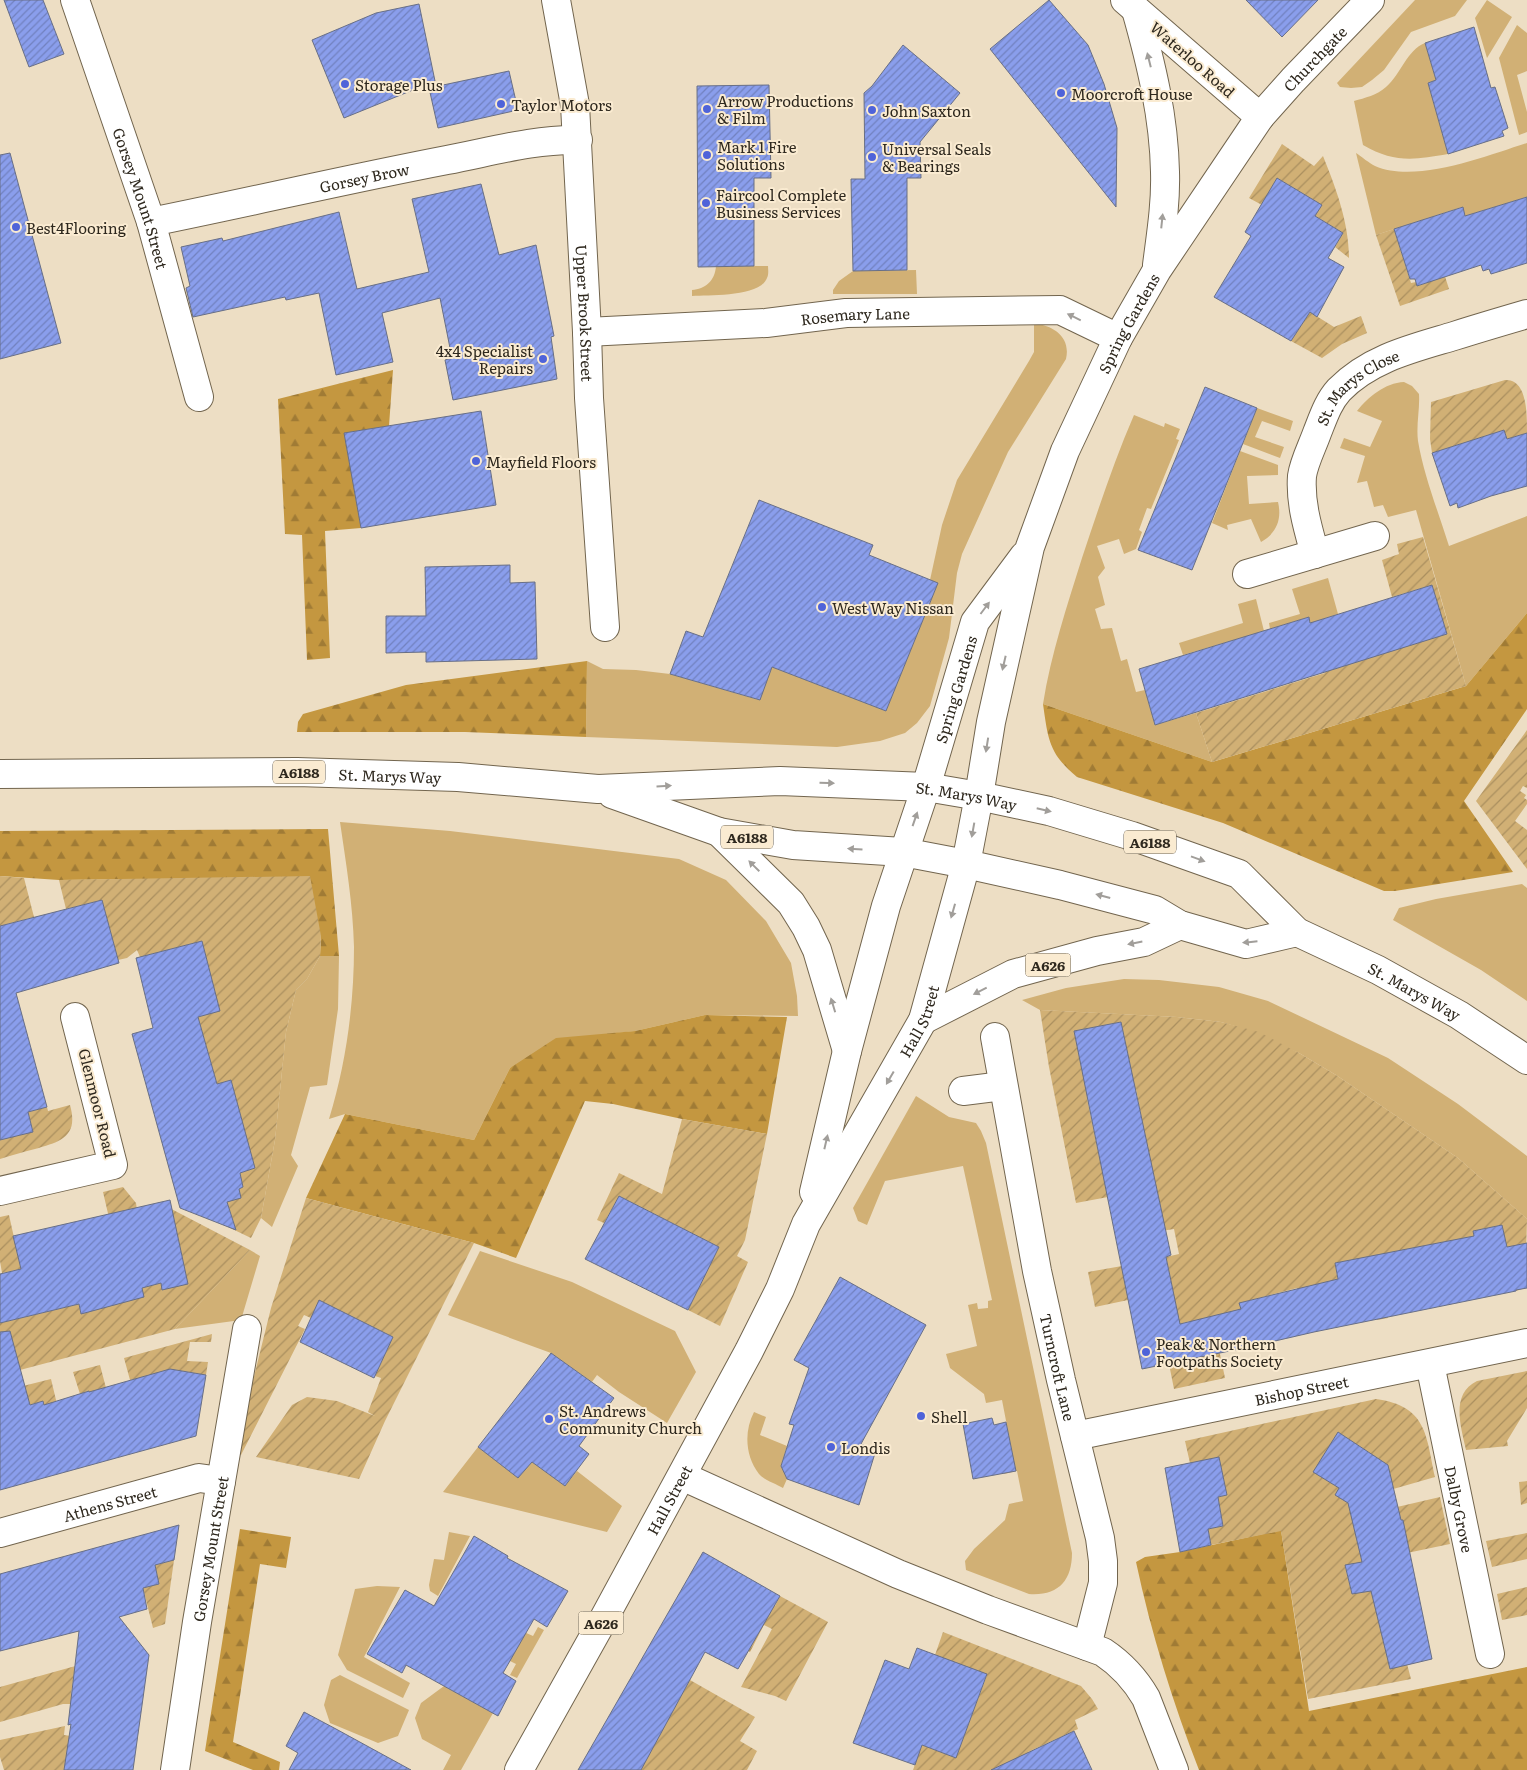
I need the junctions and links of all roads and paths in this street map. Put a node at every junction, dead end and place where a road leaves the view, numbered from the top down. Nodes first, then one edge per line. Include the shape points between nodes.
1 (75, 0) edge
2 (556, 0) edge
3 (1370, 0) edge
4 (1130, 5) edge
5 (1260, 117) junction
6 (578, 140) junction
7 (151, 222) junction
8 (1157, 270) junction
9 (1527, 314) edge
10 (587, 332) junction
11 (1118, 338) junction
12 (199, 397) dead end
13 (1375, 536) dead end
14 (1030, 547) junction
15 (1315, 554) junction
16 (1247, 574) dead end
17 (606, 627) dead end
18 (0, 774) edge
19 (926, 787) junction
20 (598, 789) junction
21 (979, 796) junction
22 (719, 832) junction
23 (903, 852) junction
24 (966, 864) junction
25 (1180, 925) junction
26 (1297, 932) junction
27 (75, 1017) dead end
28 (923, 1020) junction
29 (995, 1037) dead end
30 (847, 1051) junction
31 (1527, 1060) edge
32 (1004, 1086) junction
33 (963, 1091) dead end
34 (0, 1191) edge
35 (806, 1224) junction
36 (247, 1328) dead end
37 (1527, 1343) edge
38 (1430, 1364) junction
39 (1075, 1436) junction
40 (682, 1476) junction
41 (221, 1481) junction
42 (0, 1533) edge
43 (1087, 1646) junction
44 (1490, 1654) dead end
45 (175, 1770) edge
46 (519, 1770) edge
47 (1174, 1770) edge

1 - 7 main road, Gorsey Mount Street
2 - 6 main road, Upper Brook Street
3 - 5 main road, Churchgate
4 - 5 main road, Waterloo Road
8 -> 4 main road via 1165,172 1162,132 1155,82
5 - 8 main road, Spring Gardens
6 - 7 main road, Gorsey Brow via 554,140 355,178
6 - 10 main road, Upper Brook Street
7 - 12 main road, Gorsey Mount Street
8 - 11 main road, Spring Gardens
9 - 15 main road, St. Marys Close via 1379,361 1339,390 1326,410 1302,475 1305,519
11 -> 10 main road, Rosemary Lane via 1060,310 846,313 766,323
10 - 17 main road, Upper Brook Street via 588,398
11 - 14 main road, Spring Gardens via 1065,451
13 - 15 main road
19 -> 14 main road, Spring Gardens via 975,622
14 -> 21 main road, Spring Gardens via 991,722
15 - 16 main road
18 - 20 main road, St. Marys Way / A6188 via 297,772 458,777
20 -> 19 main road, St. Marys Way / A6188 via 780,781
19 - 21 main road, St. Marys Way / A6188
23 -> 19 main road, Hall Street / A626
20 - 22 main road, St. Marys Way / A6188
21 -> 24 main road, Hall Street / A626
21 -> 26 main road, St. Marys Way / A6188 via 1104,827 1240,874
23 -> 22 main road, St. Marys Way / A6188 via 792,845
30 -> 22 main road, A6188 via 817,950 801,919 791,903
23 - 24 main road, St. Marys Way / A6188
23 - 30 main road, Hall Street / A626
25 -> 24 main road, St. Marys Way / A6188 via 1155,910
24 -> 28 main road, Hall Street / A626
26 -> 25 main road, St. Marys Way / A6188 via 1246,944
25 -> 28 main road, A626 via 1144,942 1013,974
26 - 31 main road, St. Marys Way / A6188 via 1378,970 1459,1015
27 - 34 main road, Glenmoor Road via 113,1165
28 -> 35 main road, Hall Street / A626
29 - 32 main road, Turncroft Lane
35 -> 30 main road, Hall Street / A626
32 - 33 main road
32 - 39 main road, Turncroft Lane via 1036,1263
35 - 40 main road, Hall Street / A626 via 780,1289
36 - 41 main road, Gorsey Mount Street
37 - 38 main road, Bishop Street
38 - 39 main road, Bishop Street
38 - 44 main road, Dalby Grove
39 - 43 main road, Turncroft Lane via 1103,1562 1103,1583
40 - 43 main road via 898,1574
40 - 46 main road, Hall Street / A626
41 - 42 main road, Athens Street via 198,1478
41 - 45 main road, Gorsey Mount Street
43 - 47 main road via 1117,1661 1140,1688

